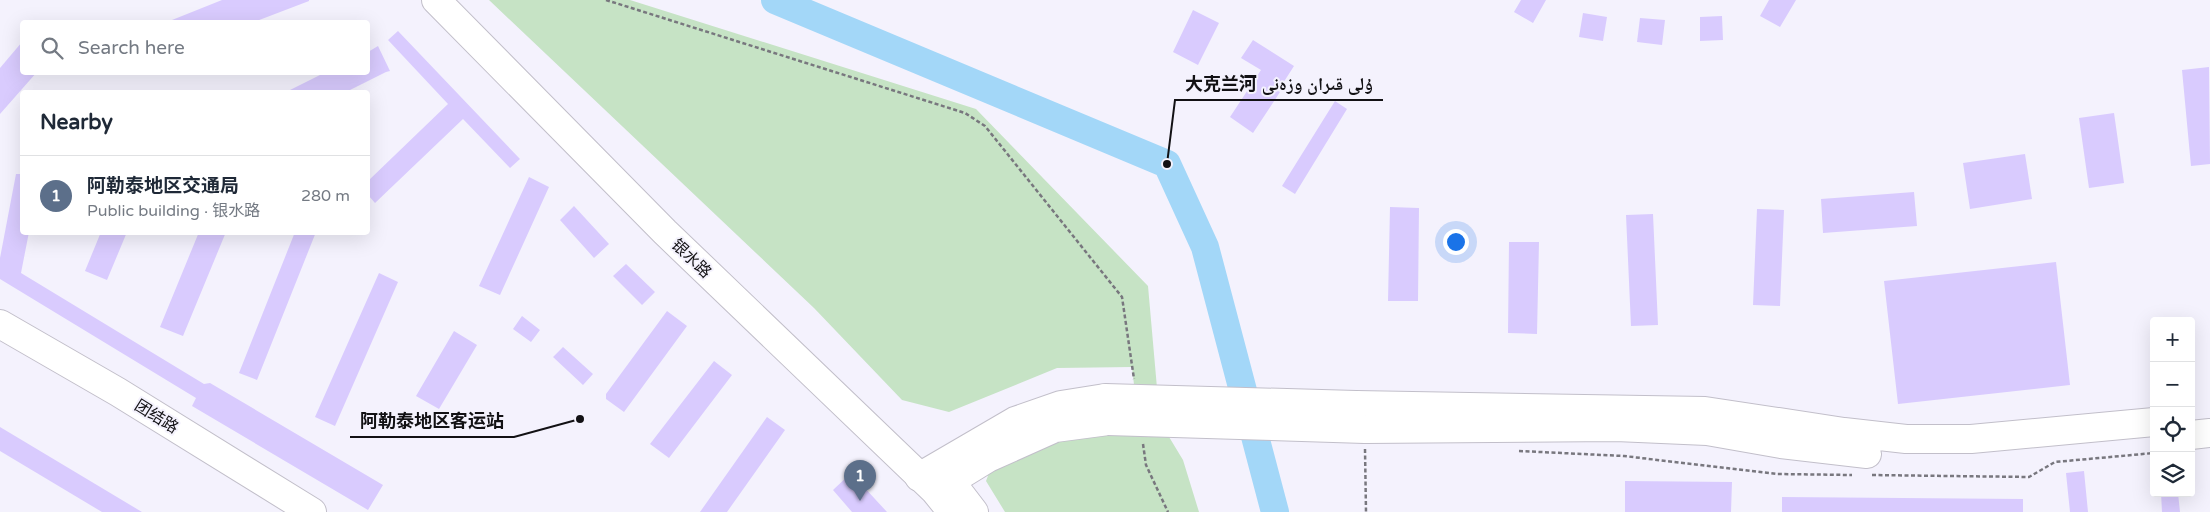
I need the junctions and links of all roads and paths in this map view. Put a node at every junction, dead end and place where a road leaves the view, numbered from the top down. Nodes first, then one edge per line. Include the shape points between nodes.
1 (436, 0) edge
2 (459, 0) edge
3 (606, 0) edge
4 (0, 324) edge
5 (0, 341) edge
6 (1135, 386) dead end
7 (1361, 417) junction
8 (2210, 417) edge
9 (2195, 419) edge
10 (2150, 422) edge
11 (2210, 433) edge
12 (1142, 435) dead end
13 (2195, 435) edge
14 (2150, 438) edge
15 (935, 479) junction
16 (280, 512) edge
17 (312, 512) edge
18 (952, 512) edge
19 (974, 512) edge
20 (1168, 512) edge
21 (1366, 512) edge

1 - 15 main road, 银水路 via 665,232
2 - 15 main road, 银水路 via 876,412
3 - 6 path via 965,113 985,126 1122,297
4 - 17 main road, 团结路 via 118,392
5 - 16 main road, 团结路 via 111,404
7 - 10 main road via 1705,411 1906,439 1971,439
7 - 14 main road via 1689,430 1906,457
7 - 15 main road, bridge via 1106,410 1061,405 1015,421
7 - 21 path
8 - 9 main road
11 - 13 main road
12 - 20 path via 1146,465
15 - 18 main road, 银水路
15 - 19 main road, 银水路

